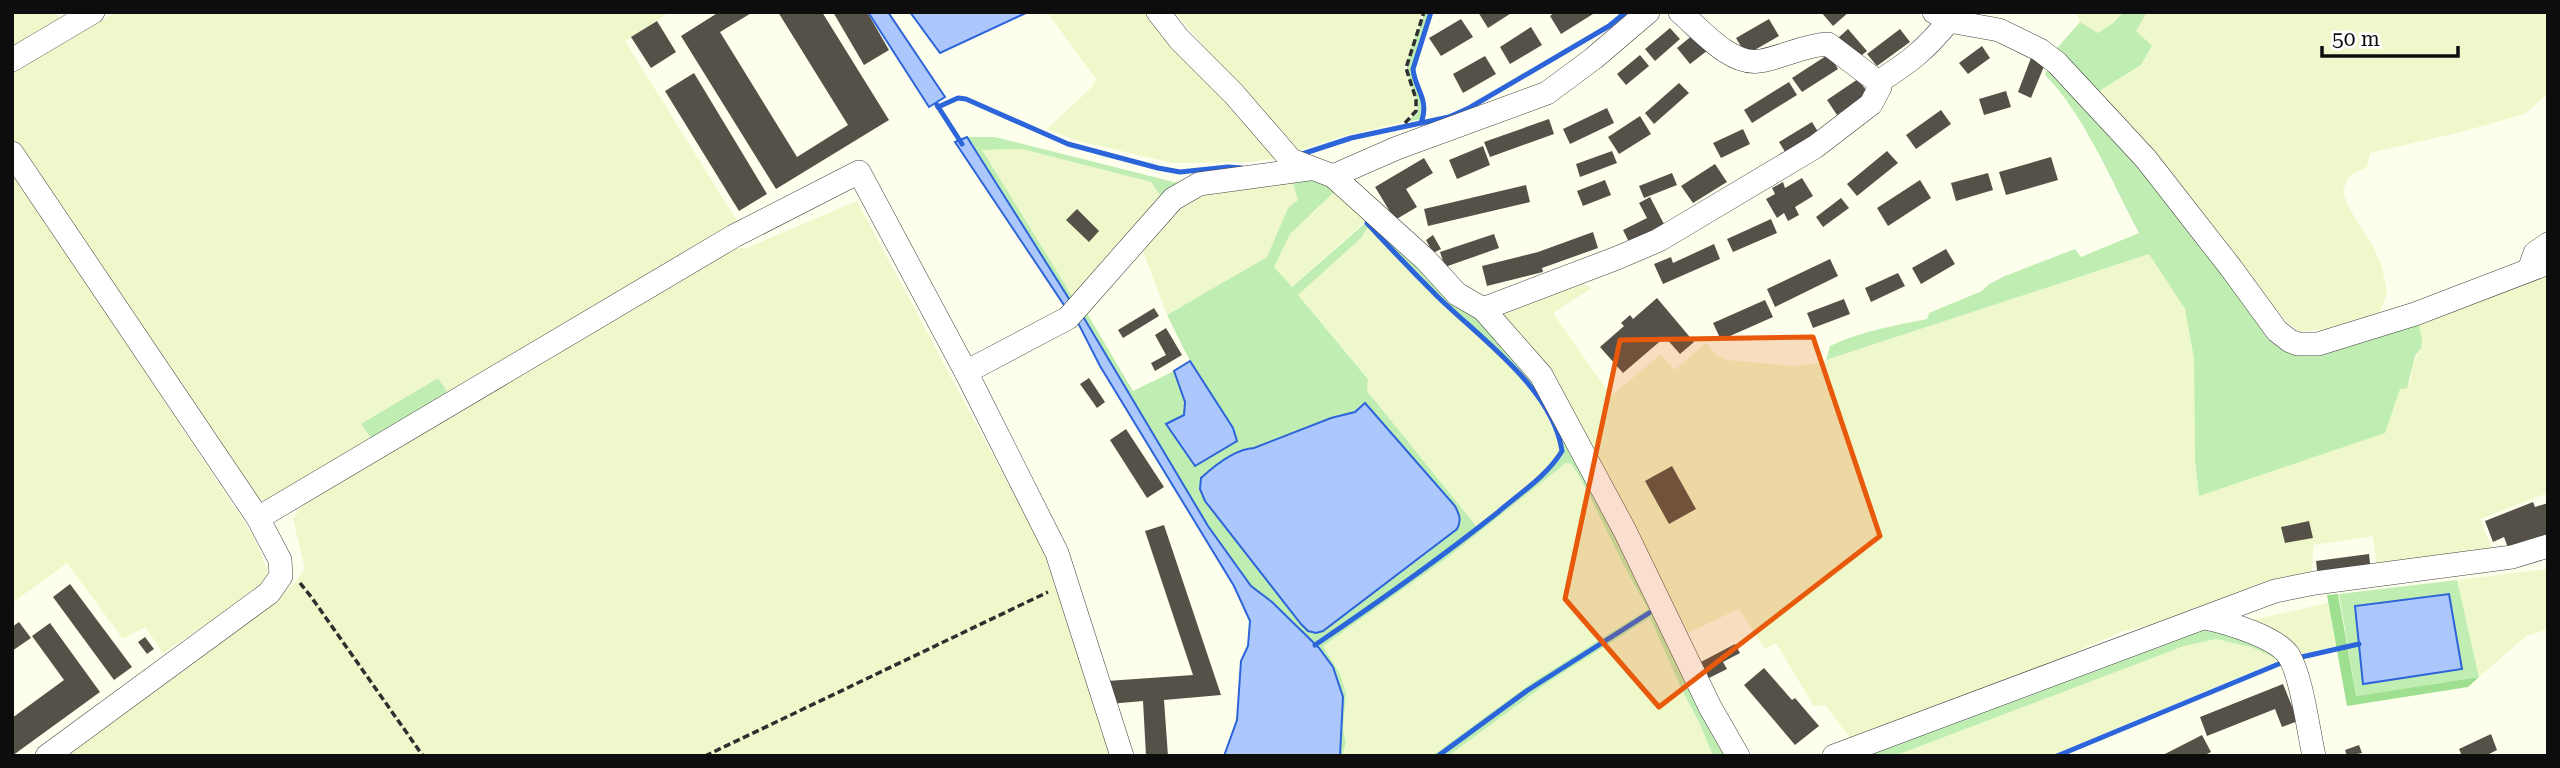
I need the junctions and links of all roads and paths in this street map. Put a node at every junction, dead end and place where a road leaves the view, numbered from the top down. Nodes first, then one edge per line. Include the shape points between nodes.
1 (93, 12) edge
2 (1158, 12) edge
3 (1424, 12) edge
4 (1648, 12) edge
5 (1680, 12) edge
6 (1942, 16) edge
7 (12, 60) edge
8 (1878, 82) junction
9 (1397, 148) junction
10 (12, 153) edge
11 (1322, 172) junction
12 (2548, 244) edge
13 (2539, 266) edge
14 (1483, 309) junction
15 (966, 372) junction
16 (257, 518) junction
17 (2548, 546) edge
18 (280, 560) junction
19 (1068, 583) junction
20 (2206, 618) junction
21 (47, 756) edge
22 (423, 756) edge
23 (705, 756) edge
24 (1122, 756) edge
25 (1738, 756) edge
26 (1834, 756) edge
27 (2314, 756) edge

1 - 7 street
2 - 11 street via 1291,160
3 - 9 path via 1406,68 1416,111 1406,121
4 - 9 street via 1547,93
5 - 8 street via 1743,62 1761,61 1810,44 1828,44
6 - 8 street via 1925,50
6 - 13 street via 1999,30 2057,63 2146,159 2262,313 2290,341 2318,344 2415,314
8 - 14 street via 1871,104 1815,147 1659,240
9 - 11 street
10 - 16 street
11 - 14 street via 1426,260 1457,295
11 - 15 street via 1199,184 1173,199 1068,318
12 - 13 street via 2535,253
14 - 25 street via 1529,359 1553,394
15 - 16 street via 859,172 734,236
15 - 19 street via 1058,553
16 - 18 street
17 - 20 street via 2512,557 2302,585
18 - 21 street via 281,576 269,593
18 - 22 path
19 - 23 path
19 - 24 street
20 - 26 street
20 - 27 street via 2267,640 2288,654

